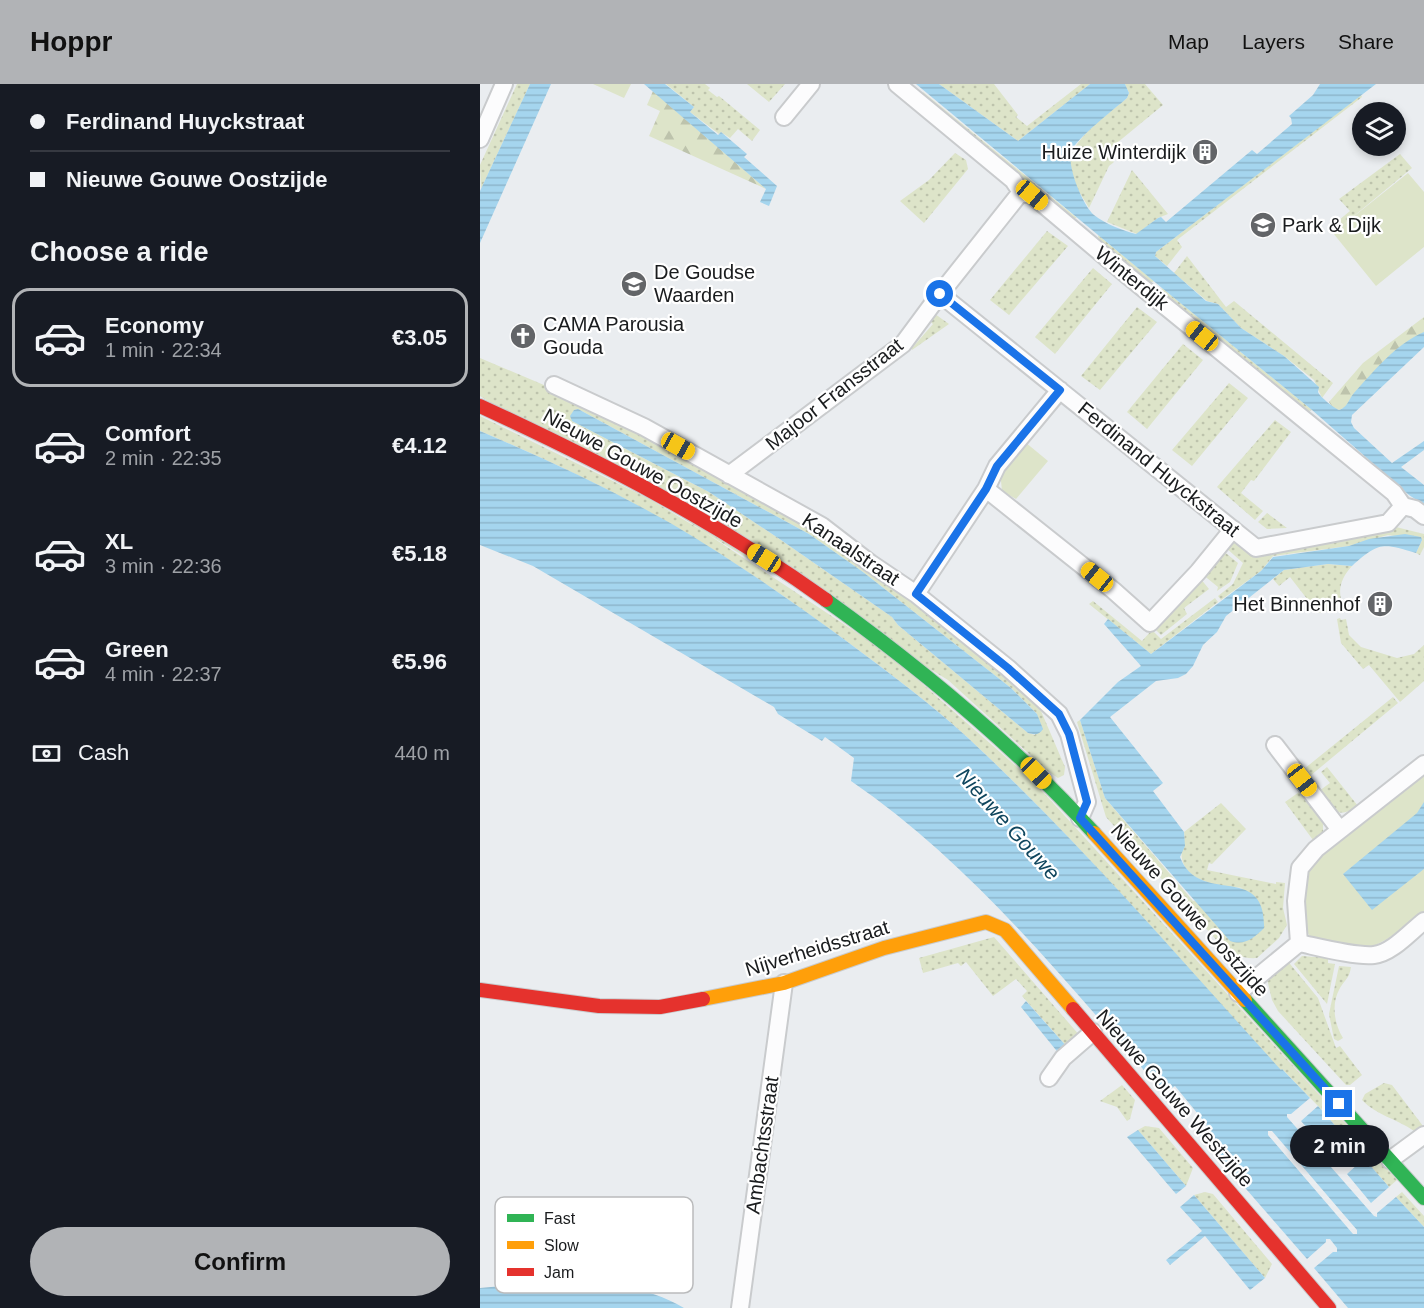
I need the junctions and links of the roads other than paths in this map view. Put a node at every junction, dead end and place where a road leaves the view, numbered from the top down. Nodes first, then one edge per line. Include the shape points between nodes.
1 (504, 84) edge
2 (811, 84) edge
3 (897, 84) edge
4 (784, 117) dead end
5 (480, 139) edge
6 (1021, 192) junction
7 (940, 294) junction
8 (554, 385) dead end
9 (1060, 390) junction
10 (480, 406) edge
11 (729, 475) junction
12 (986, 489) junction
13 (1403, 506) junction
14 (1424, 516) edge
15 (1233, 529) junction
16 (916, 594) junction
17 (1275, 745) dead end
18 (1424, 764) edge
19 (1080, 818) junction
20 (1341, 830) junction
21 (1424, 921) edge
22 (986, 922) joint
23 (1299, 943) junction
24 (784, 983) junction
25 (480, 990) edge
26 (1238, 993) junction
27 (1093, 1032) junction
28 (1049, 1078) dead end
29 (1424, 1135) edge
30 (1390, 1160) junction
31 (1424, 1198) edge
32 (740, 1308) edge
33 (1329, 1308) edge

1 - 5 street
2 - 4 street
3 - 6 street, Winterdijk via 1014,180
6 - 7 street, Majoor Fransstraat
6 - 13 street, Winterdijk via 1032,195 1394,493
7 - 9 street, Ferdinand Huyckstraat
7 - 11 street, Majoor Fransstraat via 903,344
8 - 11 street, Kanaalstraat via 644,427
9 - 12 street via 997,466
9 - 15 street, Ferdinand Huyckstraat
10 - 19 main road, Nieuwe Gouwe Oostzijde via 608,467 799,579 969,710
11 - 16 street, Kanaalstraat via 822,526
12 - 15 street via 1150,623
12 - 16 street
13 - 14 street, Winterdijk
13 - 15 street, Ferdinand Huyckstraat via 1388,523 1256,548
16 - 19 street, Kanaalstraat via 1059,714 1069,734 1087,802
17 - 20 street
18 - 20 street
19 - 26 main road, Nieuwe Gouwe Oostzijde
20 - 23 street via 1316,849 1300,868 1296,901
21 - 23 street via 1390,948 1374,955
22 - 24 main road, Nijverheidsstraat via 884,948
22 - 27 main road, Nieuwe Gouwe Westzijde via 1005,930
23 - 26 street
24 - 25 main road, Nijverheidsstraat via 660,1007 599,1006
24 - 32 street, Ambachtsstraat
26 - 30 main road, Nieuwe Gouwe Oostzijde
27 - 28 street via 1067,1054
27 - 33 main road, Nieuwe Gouwe Westzijde
29 - 30 street
30 - 31 main road, Nieuwe Gouwe Oostzijde

